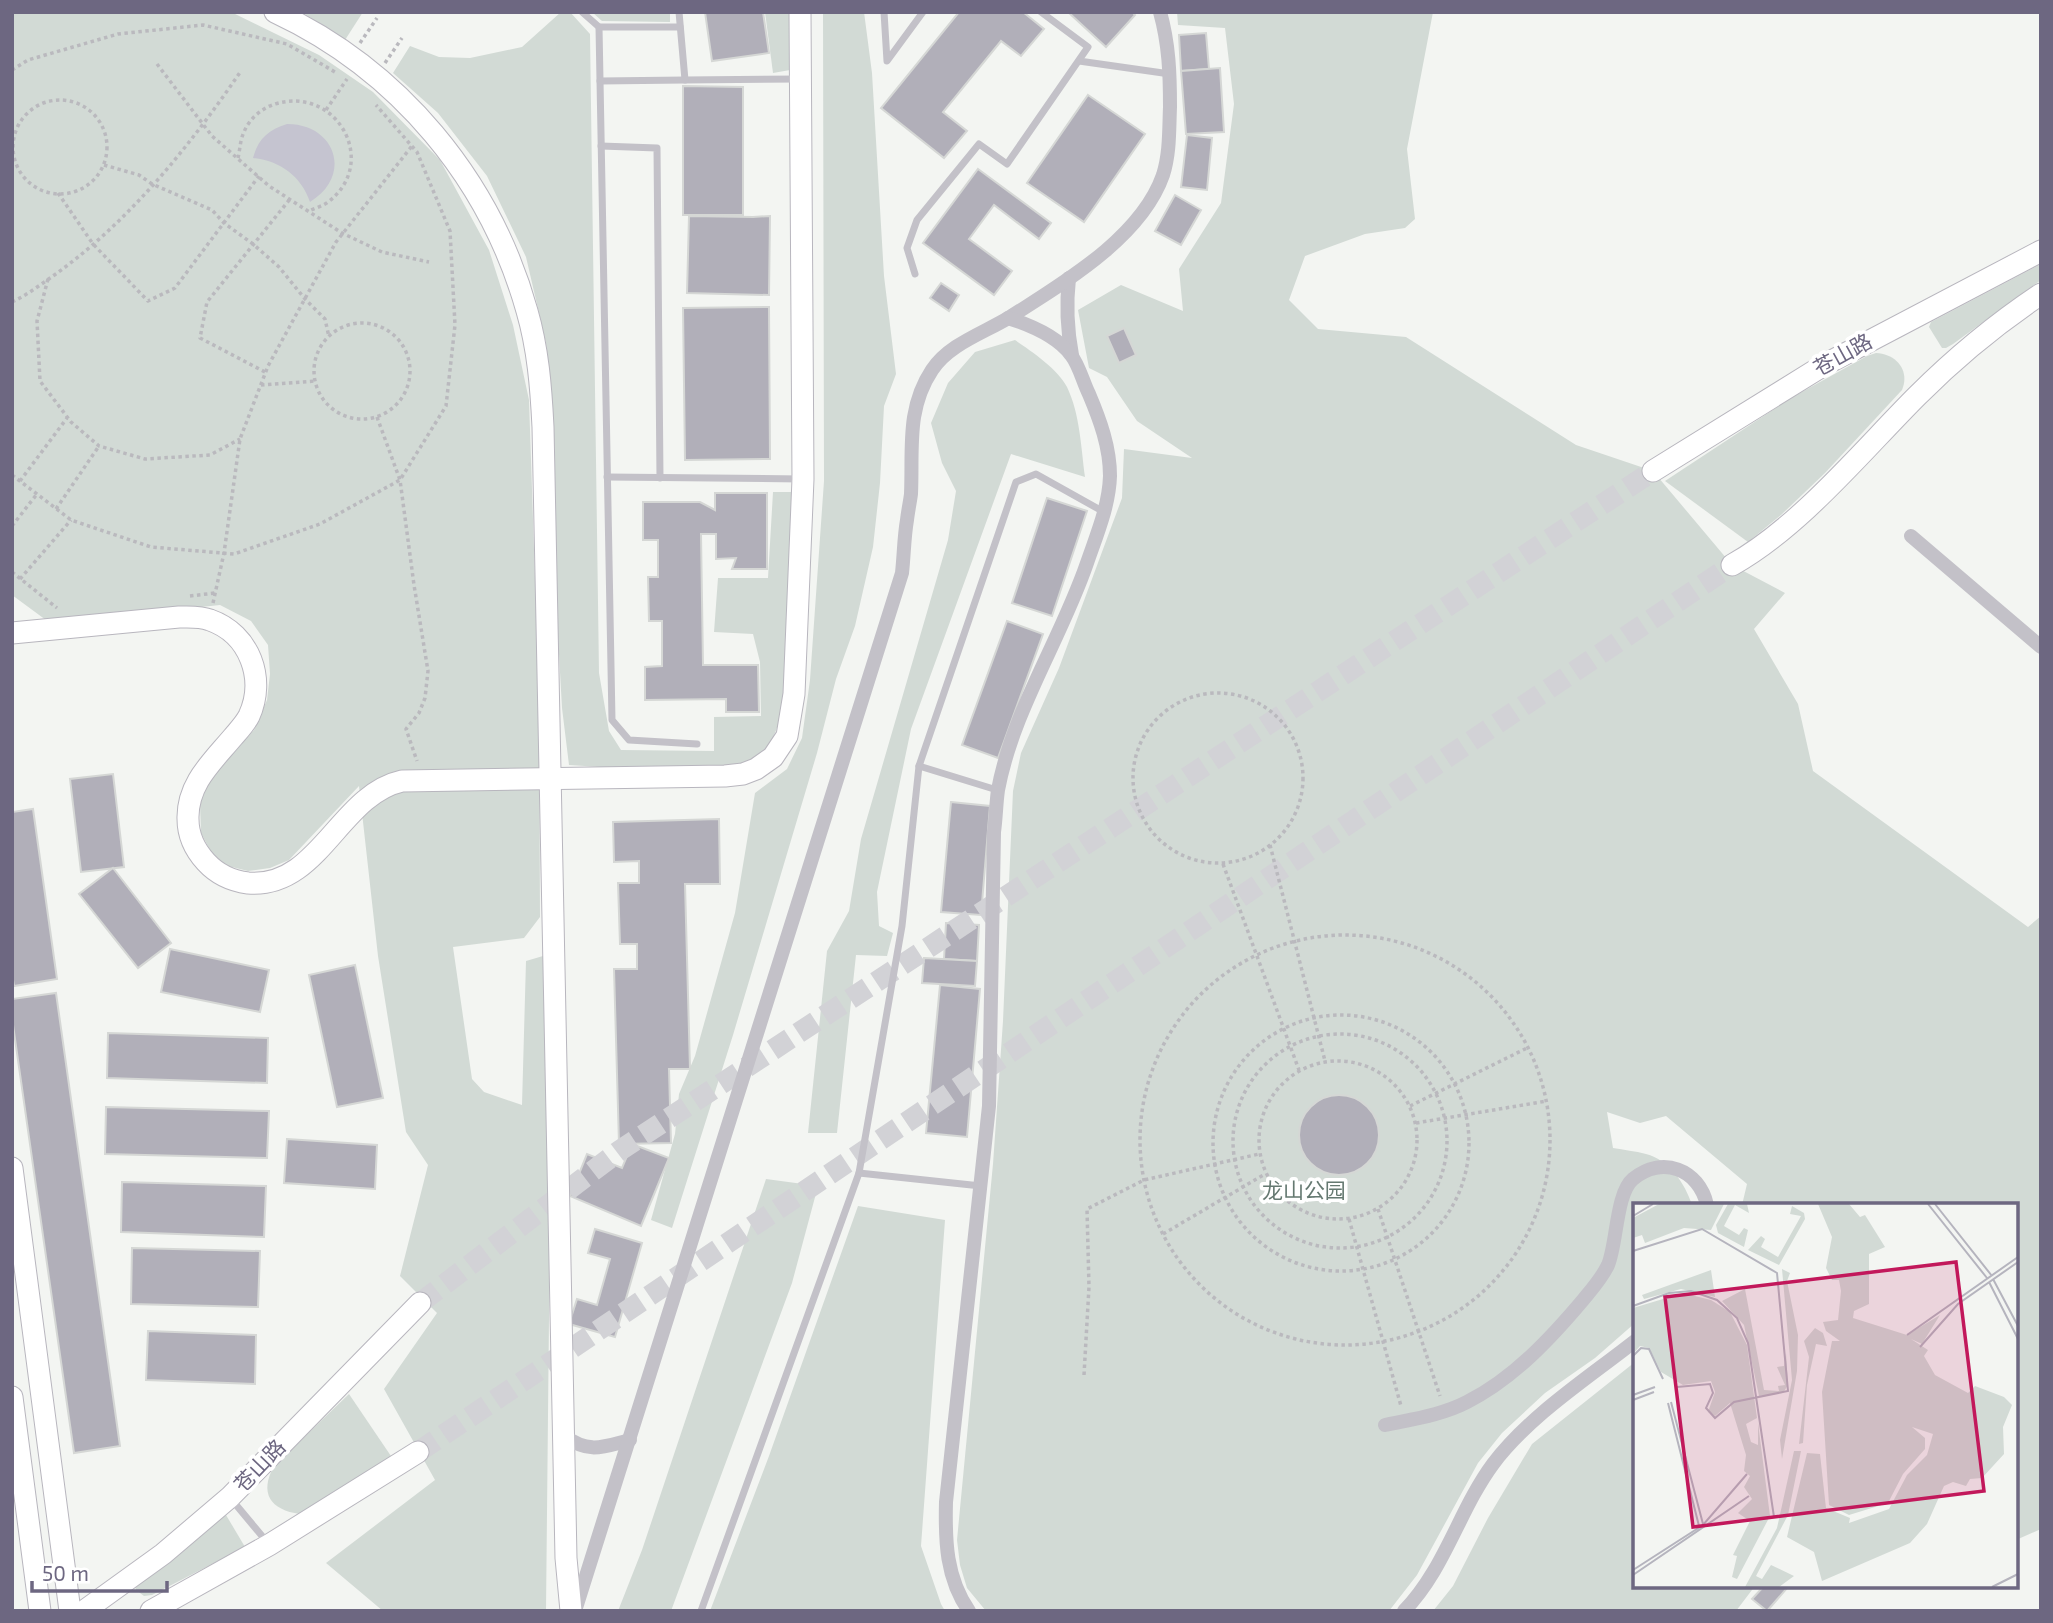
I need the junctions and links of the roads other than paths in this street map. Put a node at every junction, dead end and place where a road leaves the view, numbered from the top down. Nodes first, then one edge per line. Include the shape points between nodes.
1 (275, 12) edge
2 (582, 12) edge
3 (679, 12) edge
4 (800, 12) edge
5 (884, 12) edge
6 (923, 12) edge
7 (1041, 12) edge
8 (1160, 12) edge
9 (599, 27) junction
10 (680, 27) junction
11 (1079, 61) junction
12 (1170, 74) junction
13 (799, 79) junction
14 (685, 80) junction
15 (600, 81) junction
16 (601, 146) junction
17 (2041, 251) edge
18 (915, 274) dead end
19 (1069, 278) junction
20 (2041, 294) edge
21 (1008, 317) junction
22 (1072, 355) junction
23 (1653, 471) tunnel mouth
24 (607, 477) junction
25 (660, 478) junction
26 (803, 479) junction
27 (1105, 512) junction
28 (1911, 536) dead end
29 (1732, 565) tunnel mouth
30 (12, 633) edge
31 (2041, 647) edge
32 (697, 744) dead end
33 (919, 766) junction
34 (550, 779) junction
35 (998, 790) junction
36 (12, 1168) edge
37 (859, 1173) junction
38 (981, 1186) junction
39 (1706, 1203) edge
40 (420, 1303) tunnel mouth
41 (1633, 1343) edge
42 (12, 1396) edge
43 (1385, 1425) dead end
44 (564, 1436) junction
45 (630, 1440) junction
46 (418, 1451) tunnel mouth
47 (230, 1497) junction
48 (269, 1545) junction
49 (40, 1611) edge
50 (70, 1611) edge
51 (84, 1611) edge
52 (151, 1611) edge
53 (573, 1611) edge
54 (701, 1611) edge
55 (969, 1611) edge
56 (1404, 1611) edge

1 - 34 street via 350,56 415,112 441,141 484,205 516,275 538,363 543,426
2 - 9 lane
3 - 10 lane
4 - 13 street
5 - 6 lane via 887,61
7 - 11 lane via 1088,47
8 - 12 street
9 - 10 lane
9 - 15 lane
10 - 14 lane
11 - 12 lane
11 - 18 lane via 1007,164 979,144 917,220 907,248
12 - 19 street via 1167,161 1154,197 1137,221
13 - 14 lane
13 - 26 street
14 - 15 lane
15 - 16 lane
16 - 24 lane
16 - 25 lane via 657,148
17 - 23 street, 苍山路 via 1824,365
19 - 21 street
19 - 22 street via 1066,307
20 - 29 street via 1963,353 1810,504
21 - 22 street via 1048,336
21 - 45 street via 948,352 917,399 902,573
22 - 27 street via 1107,444 1110,477
24 - 25 lane
24 - 32 lane via 612,720 629,740
25 - 26 lane
26 - 34 street via 794,694 787,736 773,757 757,769 725,776
27 - 33 lane via 1036,474 1016,482
27 - 35 street via 1075,598 1028,699
28 - 31 street
30 - 34 street via 198,617 209,619 242,641 254,667 255,696 248,716 200,776 188,807 188,824 200,855 225,877 241,882 258,884 290,874 374,792 389,783
33 - 35 lane
33 - 37 lane via 902,926
34 - 44 street
35 - 38 street via 989,1106
36 - 50 street
37 - 38 lane
37 - 54 lane
38 - 55 street via 946,1502 949,1565
39 - 43 street via 1701,1188 1679,1169 1651,1168 1630,1182 1608,1266 1554,1332 1516,1368 1469,1401 1445,1412
40 - 47 street, 苍山路
41 - 56 street via 1542,1413 1500,1456 1431,1578
42 - 49 street
44 - 45 street via 591,1449
44 - 53 street via 566,1558
45 - 53 street
46 - 48 street
47 - 48 lane
47 - 51 street, 苍山路 via 163,1554
48 - 52 street

